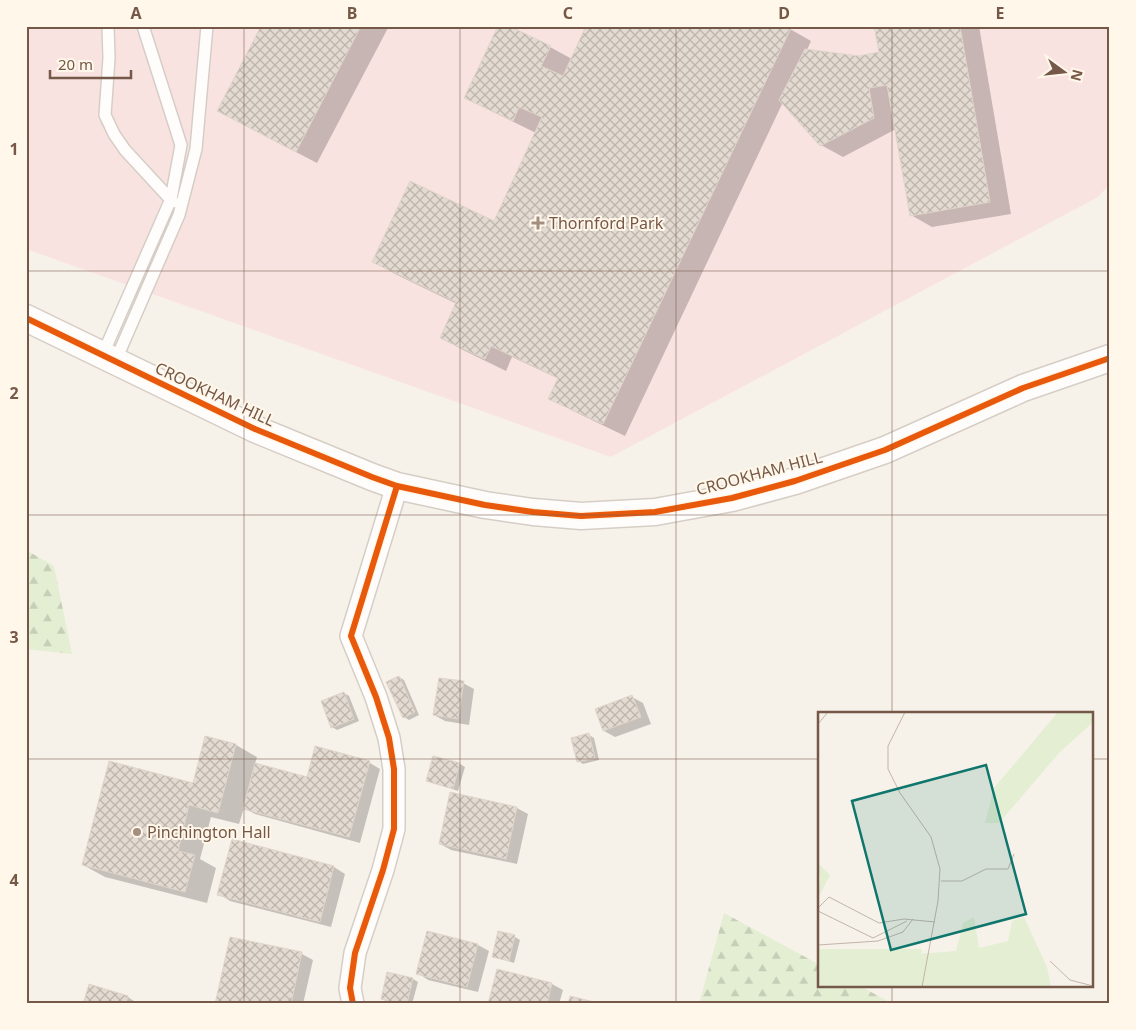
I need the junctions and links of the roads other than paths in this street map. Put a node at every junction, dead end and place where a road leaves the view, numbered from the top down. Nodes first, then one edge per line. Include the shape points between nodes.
1 (108, 26) edge
2 (143, 26) edge
3 (207, 26) edge
4 (171, 199) junction
5 (179, 215) junction
6 (26, 318) edge
7 (1110, 358) edge
8 (108, 359) junction
9 (397, 486) junction
10 (353, 1004) edge

1 - 4 lane via 105,114 125,150
2 - 4 lane via 181,145
3 - 5 lane via 196,149
4 - 5 lane
4 - 8 lane
5 - 8 lane
6 - 8 street, CROOKHAM HILL
7 - 9 street, CROOKHAM HILL via 1023,388 920,435 849,462 732,498 664,511 582,516 533,512
8 - 9 street, CROOKHAM HILL via 255,429
9 - 10 street via 351,636 390,738 394,769 394,829 355,953 350,988

